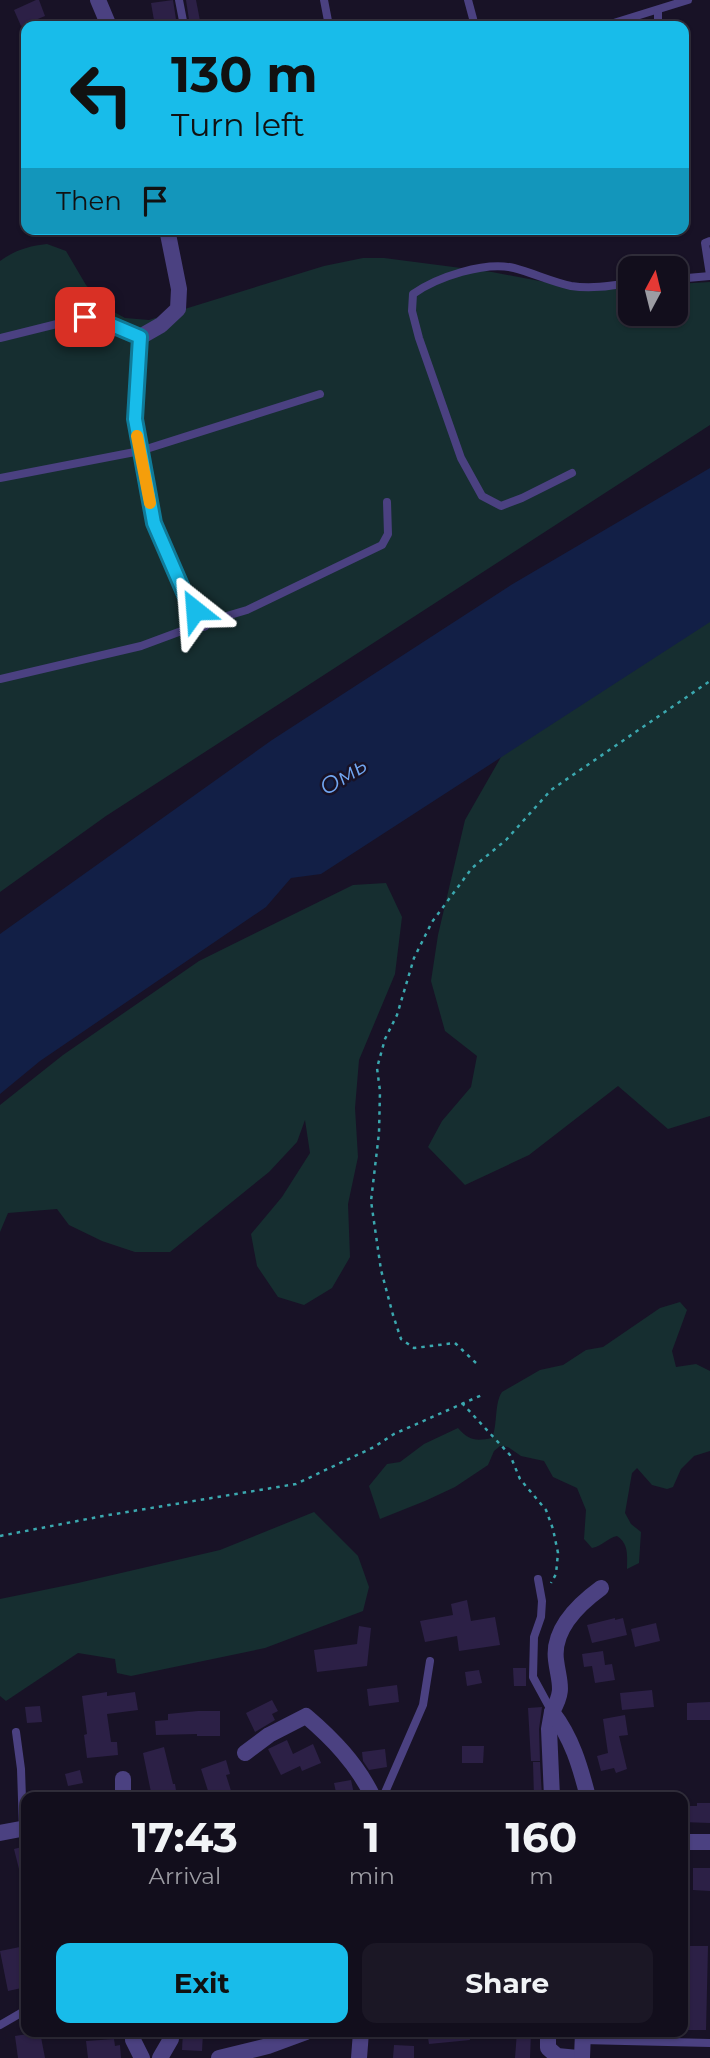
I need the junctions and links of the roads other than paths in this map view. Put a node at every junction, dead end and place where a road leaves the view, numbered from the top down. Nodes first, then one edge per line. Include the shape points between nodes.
1 (98, 0) edge
2 (179, 0) edge
3 (324, 0) edge
4 (468, 0) edge
5 (688, 0) edge
6 (658, 10) junction
7 (106, 21) edge
8 (183, 21) edge
9 (328, 21) edge
10 (474, 21) edge
11 (621, 21) edge
12 (657, 21) edge
13 (168, 235) edge
14 (710, 242) edge
15 (710, 276) edge
16 (688, 278) edge
17 (618, 285) edge
18 (140, 337) junction
19 (0, 338) edge
20 (320, 394) dead end
21 (140, 451) junction
22 (572, 473) dead end
23 (0, 478) edge
24 (387, 502) dead end
25 (203, 623) junction
26 (0, 679) edge
27 (538, 1579) dead end
28 (601, 1588) dead end
29 (430, 1661) dead end
30 (552, 1712) junction
31 (16, 1732) dead end
32 (245, 1753) dead end
33 (123, 1779) dead end
34 (23, 1792) edge
35 (123, 1792) edge
36 (370, 1792) edge
37 (385, 1792) edge
38 (552, 1792) edge
39 (587, 1792) edge
40 (21, 1829) edge
41 (0, 1833) edge
42 (688, 1842) edge
43 (710, 1842) edge
44 (21, 2013) edge
45 (0, 2025) edge
46 (133, 2037) edge
47 (171, 2037) edge
48 (292, 2037) edge
49 (360, 2037) edge
50 (548, 2037) edge
51 (583, 2037) edge
52 (601, 2037) edge
53 (710, 2043) edge
54 (142, 2058) edge
55 (160, 2058) edge
56 (219, 2058) edge
57 (359, 2058) edge
58 (580, 2058) edge

1 - 7 street
2 - 8 lane
3 - 9 lane
4 - 10 lane
5 - 6 lane
6 - 11 lane
6 - 12 lane
13 - 18 street via 179,289 178,309
14 - 15 lane via 705,243
15 - 16 lane
17 - 22 lane via 570,286 496,266 426,285 412,294 419,338 461,458 482,496 501,506
18 - 19 lane via 85,317
18 - 21 street via 135,419
20 - 21 lane
21 - 23 lane
21 - 25 street via 154,523 186,597
24 - 25 lane via 388,534 382,545 247,610
25 - 26 lane via 141,646
27 - 30 lane via 542,1601 534,1637 533,1677
28 - 30 street via 568,1619 557,1644 562,1690
29 - 37 lane via 423,1705
30 - 38 street
30 - 39 street via 566,1730
31 - 34 lane
32 - 36 street via 306,1716 355,1765
33 - 35 street
40 - 41 street
42 - 43 street
44 - 45 lane
46 - 54 street
47 - 55 street
48 - 56 street
49 - 57 street
50 - 58 street via 548,2048 557,2056
51 - 58 street
52 - 53 lane

